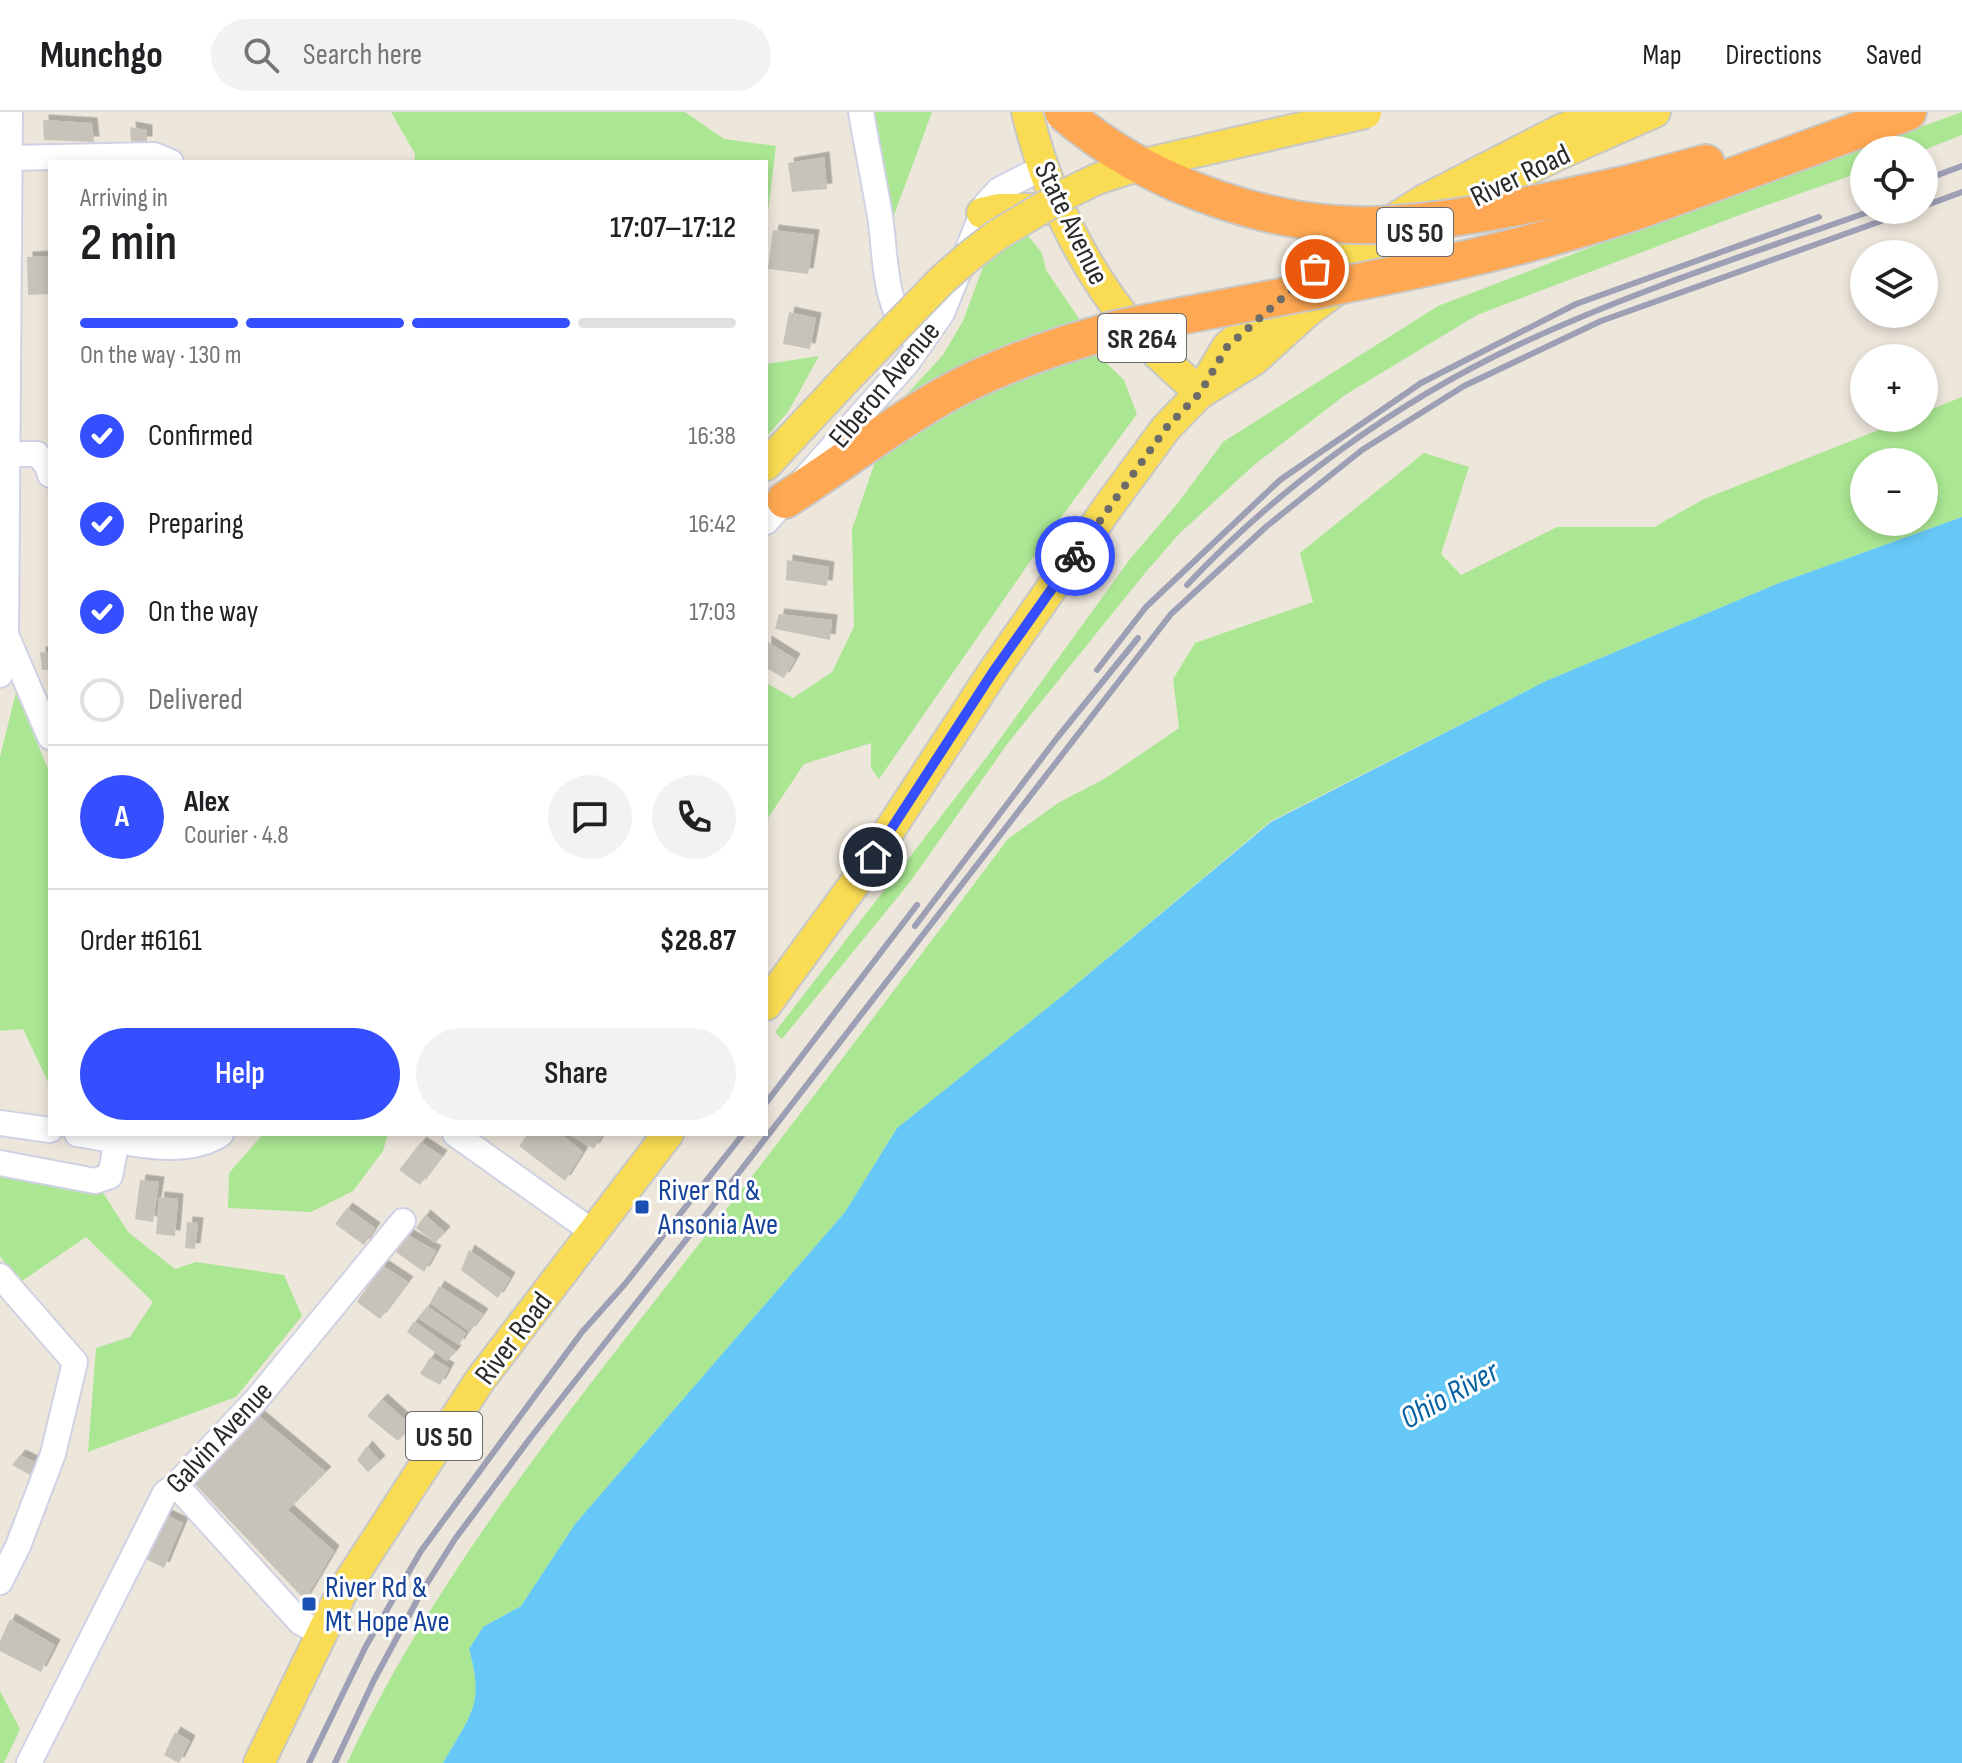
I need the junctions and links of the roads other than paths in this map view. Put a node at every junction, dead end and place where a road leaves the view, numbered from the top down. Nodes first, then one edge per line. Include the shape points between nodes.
1 (10, 112) edge
2 (861, 112) edge
3 (1027, 112) edge
4 (1063, 112) edge
5 (1311, 112) edge
6 (1369, 112) edge
7 (1608, 112) edge
8 (1655, 112) edge
9 (1865, 112) edge
10 (1908, 112) edge
11 (10, 158) junction
12 (168, 160) edge
13 (1042, 168) junction
14 (1634, 197) junction
15 (1060, 210) junction
16 (982, 213) junction
17 (919, 345) junction
18 (1200, 393) junction
19 (8, 454) junction
20 (768, 463) edge
21 (48, 470) edge
22 (776, 511) edge
23 (6, 636) junction
24 (0, 675) edge
25 (48, 732) edge
26 (768, 1002) edge
27 (0, 1123) edge
28 (48, 1130) edge
29 (90, 1136) edge
30 (216, 1136) edge
31 (461, 1136) edge
32 (666, 1136) edge
33 (117, 1140) junction
34 (0, 1163) edge
35 (403, 1221) dead end
36 (593, 1232) junction
37 (0, 1276) edge
38 (176, 1485) junction
39 (0, 1582) edge
40 (321, 1633) junction
41 (29, 1763) edge
42 (259, 1763) edge

1 - 11 street
2 - 17 street via 891,301
3 - 13 main road, State Avenue / SR 264
4 - 14 highway, bridge via 1182,186 1299,219 1393,225
5 - 6 main road, bridge
6 - 20 main road, bridge via 1143,164 1064,195 967,258
7 - 18 main road, River Road / US 50 via 1476,172 1315,269 1227,347
8 - 18 main road, River Road / US 50 via 1450,210 1307,312 1254,360
9 - 14 highway
10 - 14 highway
11 - 12 street via 154,155
11 - 19 street
13 - 15 main road, State Avenue / SR 264
13 - 16 street, Elberon Avenue via 999,190
14 - 22 highway, bridge via 1572,233 1116,329 1027,357 910,416
15 - 16 main road
15 - 18 main road, State Avenue / SR 264 via 1107,295
16 - 17 street, Elberon Avenue via 951,295
17 - 22 street, Elberon Avenue
18 - 26 main road, River Road / US 50 via 1166,428 1108,507 855,883
19 - 21 street via 37,454
19 - 23 street
23 - 24 street
23 - 25 street
27 - 28 street
29 - 33 street
30 - 33 street via 175,1148
31 - 36 street
32 - 36 main road, River Road / US 50
33 - 34 street via 110,1176 95,1181
35 - 38 street, Galvin Avenue via 256,1400
36 - 40 main road, River Road / US 50 via 480,1380
37 - 39 street via 75,1362 53,1454
38 - 40 street via 300,1622
38 - 41 street, Galvin Avenue via 165,1493
40 - 42 main road, River Road / US 50

